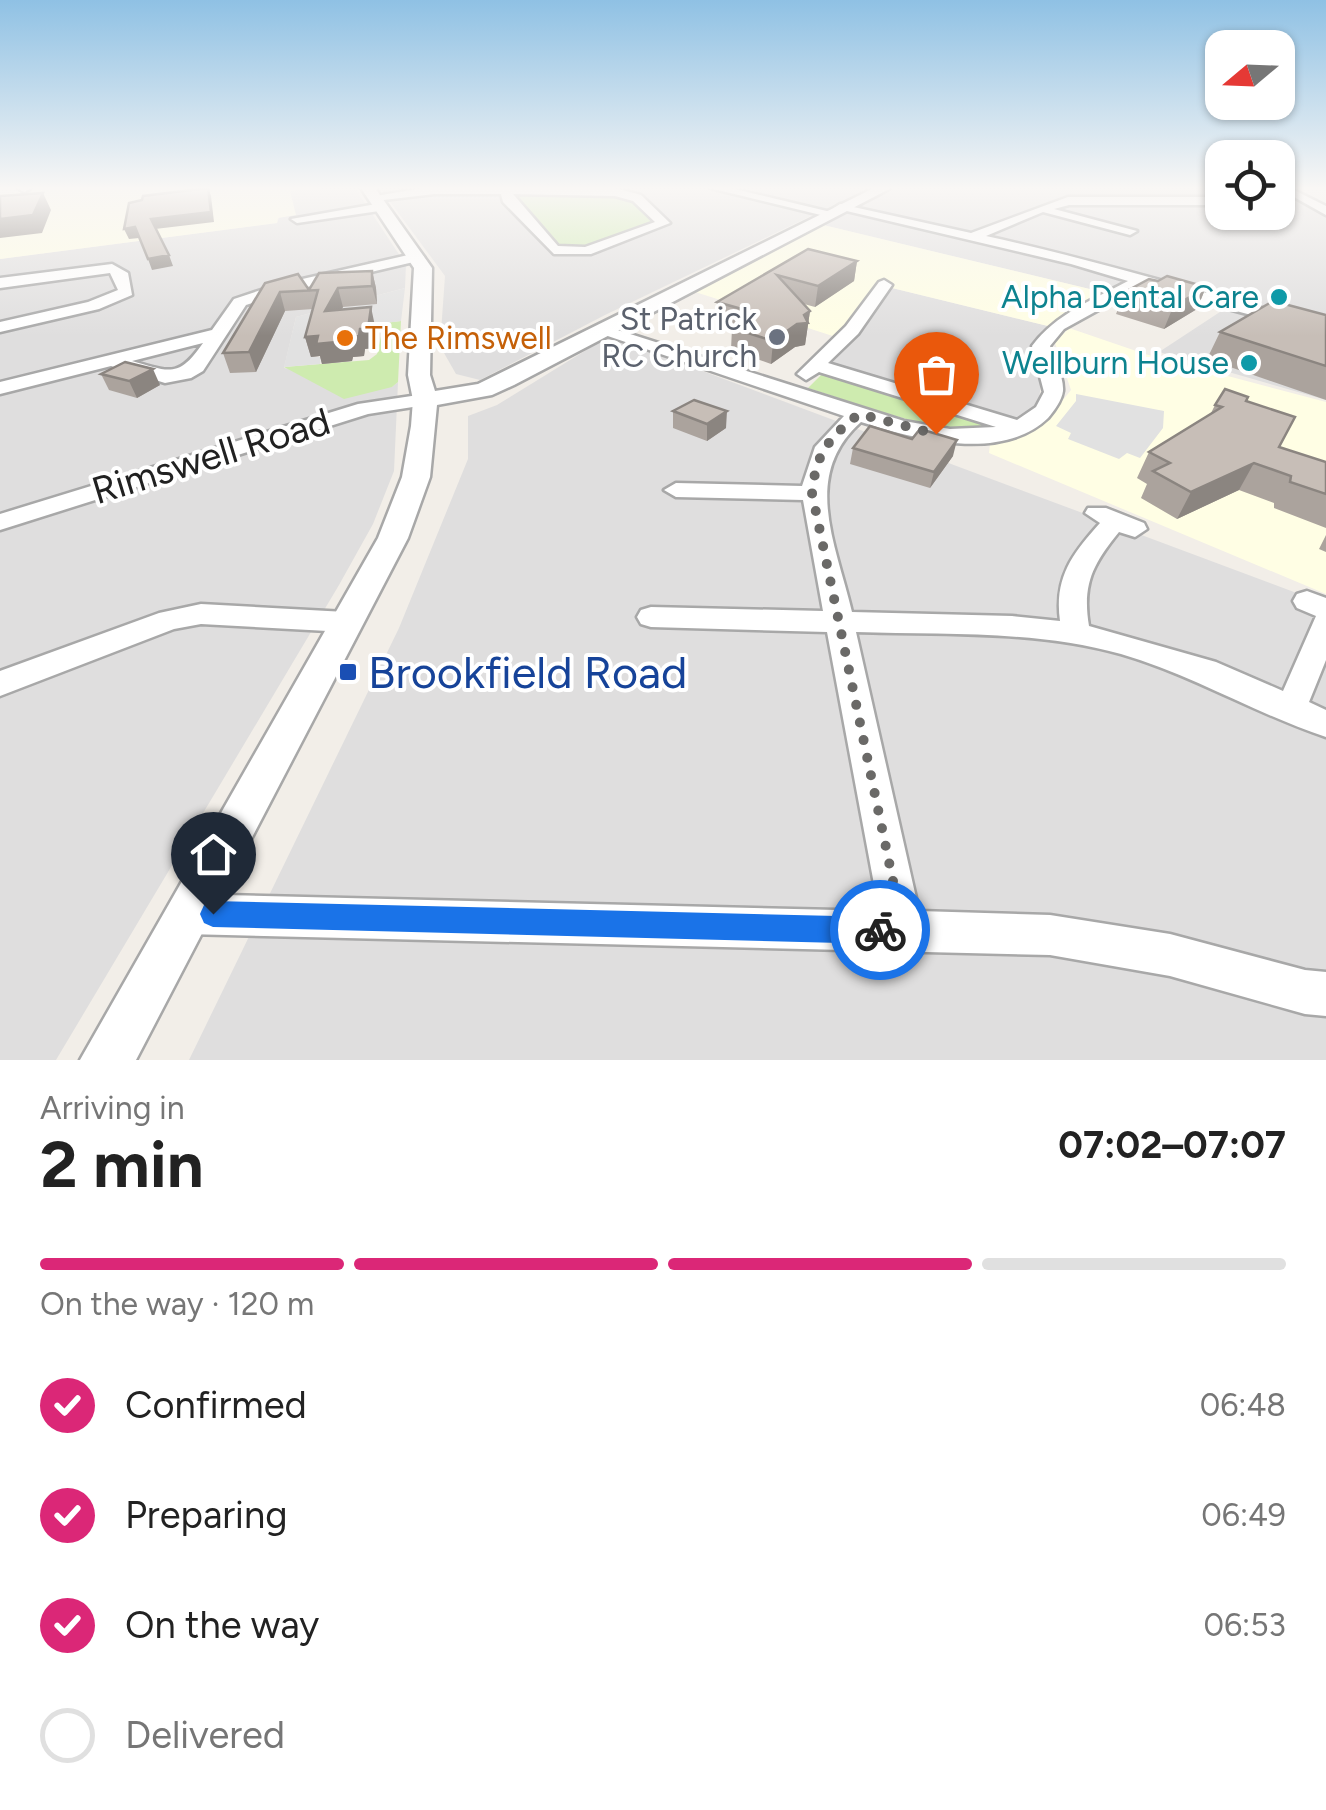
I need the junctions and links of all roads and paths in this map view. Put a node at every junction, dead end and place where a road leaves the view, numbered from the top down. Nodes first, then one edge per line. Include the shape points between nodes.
1 (404, 237) edge
2 (539, 237) edge
3 (624, 237) edge
4 (783, 237) edge
5 (981, 237) edge
6 (417, 256) junction
7 (1141, 280) junction
8 (0, 283) edge
9 (883, 285) dead end
10 (0, 328) edge
11 (599, 330) junction
12 (1326, 330) edge
13 (216, 334) junction
14 (112, 360) junction
15 (816, 365) junction
16 (0, 388) edge
17 (786, 389) junction
18 (425, 400) junction
19 (859, 414) junction
20 (1018, 428) junction
21 (675, 489) dead end
22 (812, 493) junction
23 (1116, 521) dead end
24 (0, 522) edge
25 (1320, 611) edge
26 (651, 617) dead end
27 (346, 622) junction
28 (840, 622) junction
29 (1076, 634) junction
30 (0, 684) edge
31 (1292, 706) junction
32 (1326, 724) edge
33 (186, 914) junction
34 (903, 929) junction
35 (1326, 994) edge
36 (107, 1060) edge

1 - 6 street
2 - 3 street via 564,252
4 - 11 street
5 - 7 street
6 - 13 street via 255,296 234,307
6 - 18 street via 423,268 419,375
7 - 12 street
7 - 20 street via 1049,334 1041,346 1052,399
8 - 10 street via 112,268 121,273 126,292
9 - 15 street via 852,330
11 - 17 street
11 - 18 street via 484,390
13 - 14 street
13 - 14 street via 184,374 165,377
14 - 16 street
15 - 17 street
15 - 20 street
17 - 19 street
18 - 24 street, Rimswell Road via 365,408
18 - 27 street via 416,477 393,538
19 - 20 street via 936,434 974,437
19 - 22 street via 815,462
21 - 22 street
22 - 28 street
23 - 29 street via 1072,574
25 - 31 street
26 - 28 street
27 - 30 street via 200,614
27 - 33 street
28 - 29 street
28 - 34 street
29 - 31 street via 1164,656
31 - 32 street
33 - 34 street
33 - 36 street
34 - 35 street via 1050,936 1170,955

